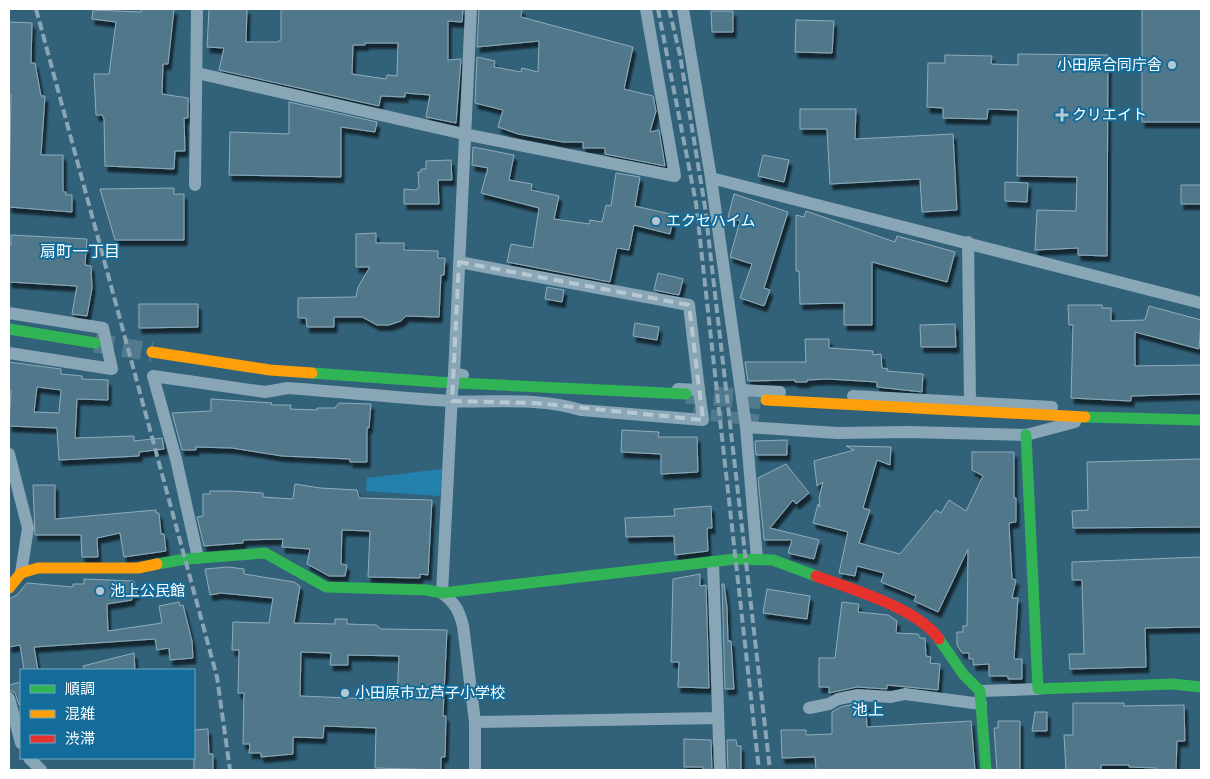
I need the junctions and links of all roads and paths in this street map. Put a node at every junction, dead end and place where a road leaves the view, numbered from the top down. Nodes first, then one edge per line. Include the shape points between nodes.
1 (197, 9) edge
2 (471, 9) edge
3 (646, 9) edge
4 (683, 9) edge
5 (197, 73) junction
6 (464, 134) junction
7 (711, 178) junction
8 (195, 185) dead end
9 (968, 242) junction
10 (459, 262) junction
11 (1201, 303) edge
12 (9, 313) edge
13 (9, 329) edge
14 (95, 343) tunnel mouth
15 (152, 352) tunnel mouth
16 (9, 353) edge
17 (454, 374) junction
18 (699, 390) junction
19 (742, 390) junction
20 (686, 394) tunnel mouth
21 (452, 397) junction
22 (766, 400) tunnel mouth
23 (970, 402) junction
24 (567, 406) junction
25 (683, 412) tunnel mouth
26 (1088, 418) junction
27 (1201, 420) edge
28 (764, 421) tunnel mouth
29 (746, 428) junction
30 (881, 432) junction
31 (1026, 435) junction
32 (9, 454) edge
33 (198, 558) junction
34 (757, 559) junction
35 (712, 562) junction
36 (21, 573) junction
37 (9, 588) edge
38 (442, 593) junction
39 (1201, 687) edge
40 (1038, 689) junction
41 (980, 691) junction
42 (9, 698) edge
43 (981, 704) junction
44 (809, 708) dead end
45 (718, 718) junction
46 (475, 722) junction
47 (20, 739) edge
48 (30, 759) edge
49 (41, 770) edge
50 (475, 770) edge
51 (720, 770) edge
52 (986, 770) edge

1 - 5 street
2 - 6 street
3 - 6 street via 675,176
4 - 7 street
5 - 6 street
5 - 8 street
6 - 10 street
7 - 9 street
7 - 19 street
9 - 11 street
9 - 23 street
10 - 17 street
10 - 18 street via 689,305
12 - 16 street via 104,328 112,369
13 - 14 street
15 - 20 street via 270,370
17 - 18 street
17 - 21 street, bridge
18 - 24 street via 703,420 581,410
19 - 23 street
19 - 29 street
21 - 24 street
21 - 33 street via 288,388 265,392 153,376
21 - 38 street
22 - 26 street
23 - 26 street via 1062,407
24 - 25 street
26 - 27 street
26 - 31 street
28 - 30 street
29 - 30 street
29 - 34 street
30 - 31 street
31 - 40 street
32 - 36 street via 28,528
33 - 36 street via 138,568 38,568
33 - 38 street via 265,553 326,587
34 - 35 street
34 - 41 street via 773,560 893,605 922,622 933,630 963,674
35 - 38 street
35 - 45 street
36 - 37 street
38 - 46 street via 460,611
39 - 40 street via 1173,684
40 - 41 street
41 - 43 street
42 - 47 street
43 - 44 street via 905,694 890,697 858,695
43 - 52 street
45 - 46 street
45 - 51 street
46 - 50 street
48 - 49 street

